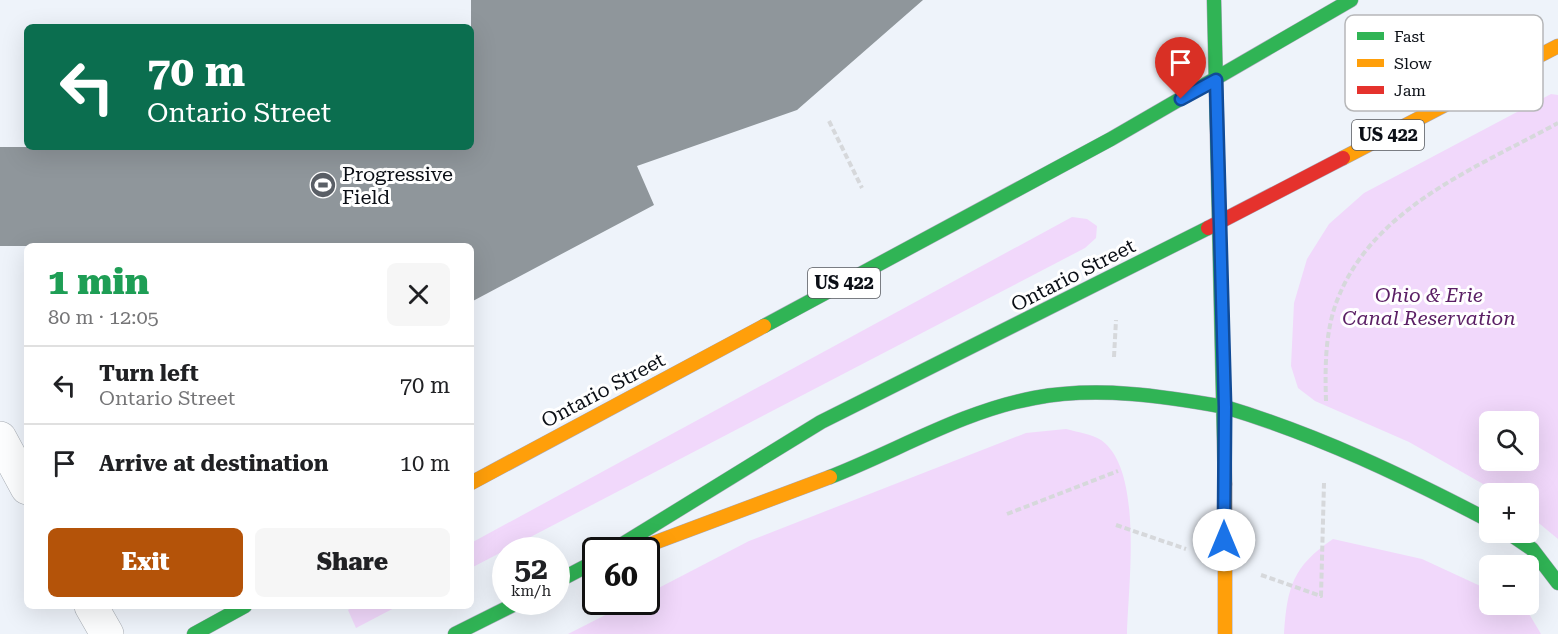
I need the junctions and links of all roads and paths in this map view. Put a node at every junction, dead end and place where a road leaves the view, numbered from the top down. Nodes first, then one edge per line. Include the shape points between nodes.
1 (1214, 0) edge
2 (1351, 0) edge
3 (1558, 46) edge
4 (1543, 54) edge
5 (1216, 80) junction
6 (1432, 111) edge
7 (829, 120) dead end
8 (1558, 123) edge
9 (862, 188) dead end
10 (1218, 222) junction
11 (1116, 320) dead end
12 (1114, 358) dead end
13 (1225, 407) junction
14 (0, 438) edge
15 (1326, 443) junction
16 (1118, 471) dead end
17 (474, 481) edge
18 (24, 482) edge
19 (1007, 514) dead end
20 (1479, 516) edge
21 (634, 537) edge
22 (660, 540) edge
23 (1523, 543) edge
24 (1558, 583) edge
25 (1321, 596) dead end
26 (93, 609) edge
27 (240, 609) edge
28 (493, 615) edge
29 (107, 634) edge
30 (194, 634) edge
31 (455, 634) edge
32 (1225, 634) edge

1 - 5 main road
2 - 5 main road, Ontario Street / US 422
3 - 4 main road, Ontario Street / US 422
5 - 10 main road
5 - 17 main road, Ontario Street / US 422
6 - 10 main road, Ontario Street / US 422
7 - 9 path
8 - 15 path via 1394,218 1358,259 1335,307 1325,358
10 - 13 main road
10 - 21 main road, Ontario Street / US 422 via 821,422
11 - 12 path
13 - 15 main road
13 - 22 main road via 1120,394 1056,394 1025,400
13 - 32 main road
14 - 18 street
15 - 20 main road
15 - 25 path
16 - 19 path
23 - 24 main road
26 - 29 street
27 - 30 main road
28 - 31 main road

